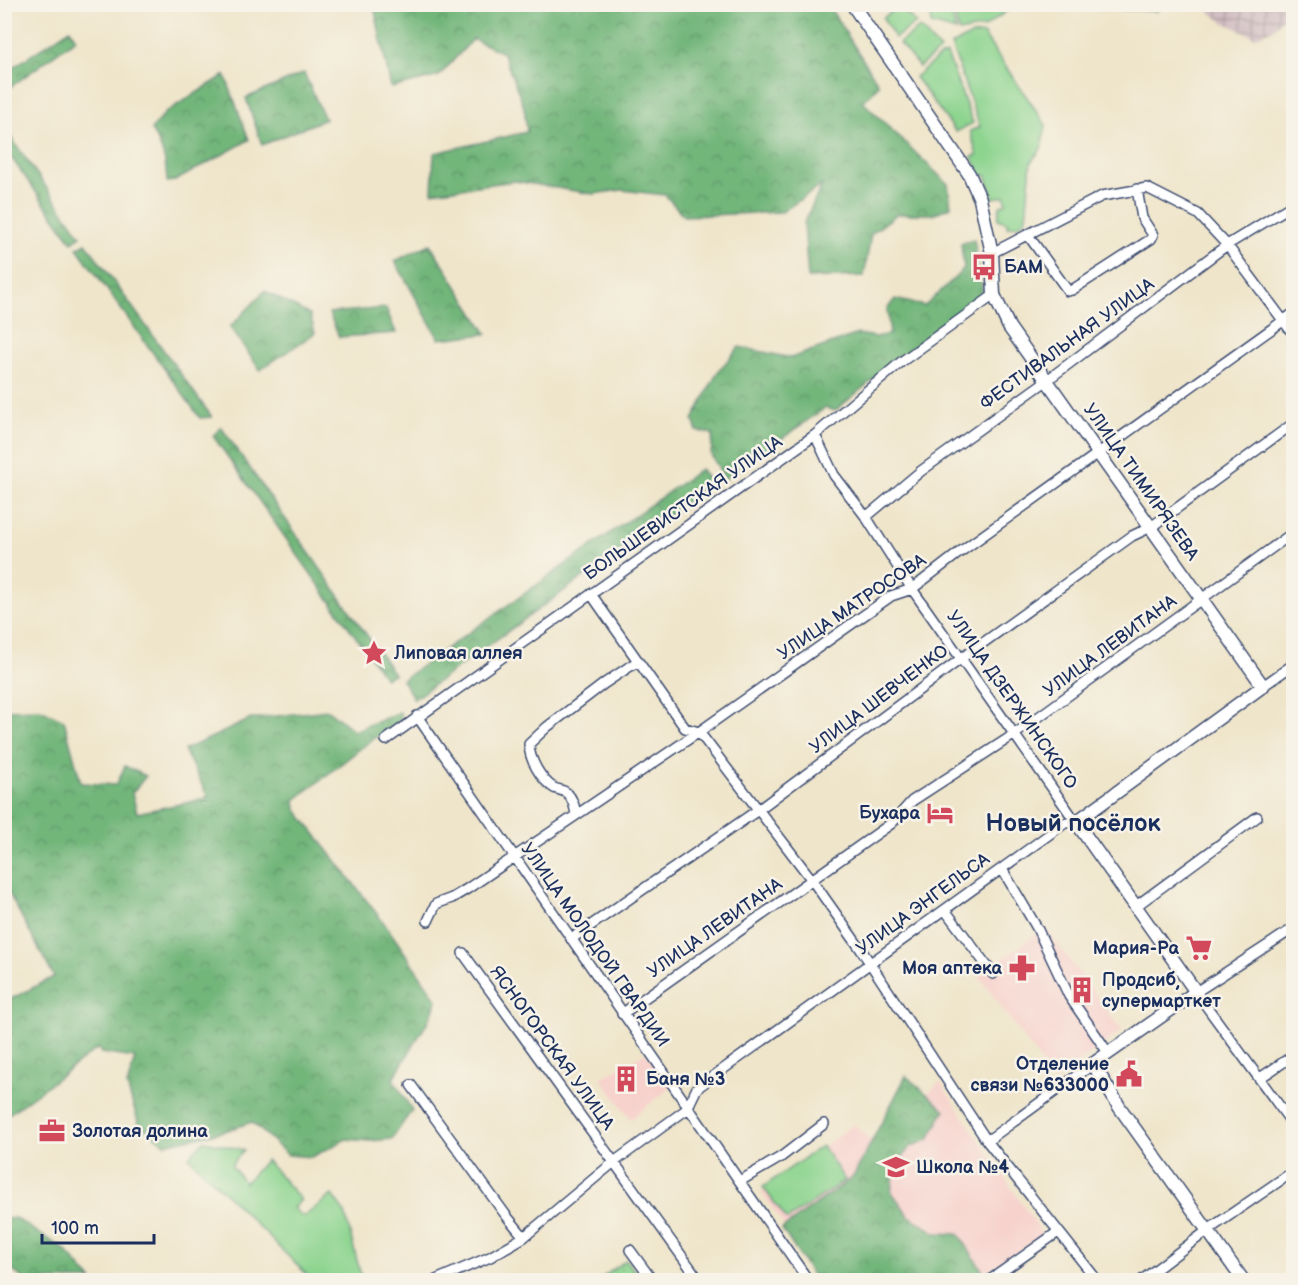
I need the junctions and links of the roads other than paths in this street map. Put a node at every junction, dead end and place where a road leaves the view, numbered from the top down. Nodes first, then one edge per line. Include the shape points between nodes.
1 (852, 4) edge
2 (1137, 189) junction
3 (1293, 204) edge
4 (1028, 235) junction
5 (1227, 245) junction
6 (992, 253) junction
7 (994, 296) junction
8 (1293, 313) edge
9 (1283, 320) junction
10 (1293, 335) edge
11 (1046, 381) junction
12 (1293, 423) edge
13 (815, 435) junction
14 (1098, 453) junction
15 (866, 518) junction
16 (1151, 527) junction
17 (1293, 532) edge
18 (912, 589) junction
19 (591, 594) junction
20 (1202, 600) junction
21 (962, 658) junction
22 (638, 661) junction
23 (1293, 664) edge
24 (1263, 686) junction
25 (417, 716) junction
26 (699, 732) junction
27 (1015, 734) junction
28 (386, 740) dead end
29 (758, 810) junction
30 (576, 815) junction
31 (1257, 817) dead end
32 (1076, 822) junction
33 (514, 857) junction
34 (1002, 869) junction
35 (812, 880) junction
36 (1136, 906) junction
37 (945, 910) junction
38 (428, 921) dead end
39 (1293, 928) edge
40 (571, 939) junction
41 (464, 953) dead end
42 (871, 964) junction
43 (993, 974) dead end
44 (1196, 992) junction
45 (622, 1014) junction
46 (1109, 1054) junction
47 (1293, 1055) edge
48 (1093, 1064) junction
49 (1260, 1078) junction
50 (411, 1085) dead end
51 (687, 1109) junction
52 (824, 1124) dead end
53 (1293, 1126) edge
54 (987, 1141) junction
55 (614, 1162) junction
56 (1293, 1172) edge
57 (740, 1181) junction
58 (1208, 1230) junction
59 (1058, 1232) junction
60 (524, 1237) junction
61 (630, 1250) dead end
62 (436, 1281) edge
63 (652, 1281) edge
64 (699, 1281) edge
65 (808, 1281) edge
66 (990, 1281) edge
67 (1096, 1281) edge
68 (1142, 1281) edge
69 (1244, 1281) edge

1 - 6 street via 969,174 980,200
2 - 4 street via 1102,196
2 - 4 street via 1142,218 1153,235 1151,239 1072,290 1068,291
2 - 5 street via 1147,188 1198,214
3 - 5 street, ФЕСТИВАЛЬНАЯ УЛИЦА
4 - 6 street
5 - 9 street
5 - 11 street, ФЕСТИВАЛЬНАЯ УЛИЦА
6 - 7 street
7 - 11 street, УЛИЦА ТИМИРЯЗЕВА via 1009,327
7 - 13 street, БОЛЬШЕВИСТСКАЯ УЛИЦА via 901,362
8 - 9 street, УЛИЦА МАТРОСОВА
9 - 10 street
9 - 14 street, УЛИЦА МАТРОСОВА
11 - 14 street, УЛИЦА ТИМИРЯЗЕВА
11 - 15 street, ФЕСТИВАЛЬНАЯ УЛИЦА via 921,471
12 - 16 street, УЛИЦА ШЕВЧЕНКО
13 - 15 street, УЛИЦА ДЗЕРЖИНСКОГО via 834,475
13 - 19 street, БОЛЬШЕВИСТСКАЯ УЛИЦА
14 - 16 street, УЛИЦА ТИМИРЯЗЕВА
14 - 18 street, УЛИЦА МАТРОСОВА
15 - 18 street, УЛИЦА ДЗЕРЖИНСКОГО
16 - 20 street, УЛИЦА ТИМИРЯЗЕВА
16 - 21 street, УЛИЦА ШЕВЧЕНКО via 1132,536
17 - 20 street, УЛИЦА ЛЕВИТАНА
18 - 21 street, УЛИЦА ДЗЕРЖИНСКОГО
18 - 26 street, УЛИЦА МАТРОСОВА via 891,596
19 - 22 street
19 - 25 street, БОЛЬШЕВИСТСКАЯ УЛИЦА
20 - 24 street, УЛИЦА ТИМИРЯЗЕВА
20 - 27 street, УЛИЦА ЛЕВИТАНА
21 - 27 street, УЛИЦА ДЗЕРЖИНСКОГО
21 - 29 street, УЛИЦА ШЕВЧЕНКО
22 - 26 street via 685,728
22 - 30 street via 529,744 529,753 545,780 565,791
23 - 24 street, УЛИЦА ЭНГЕЛЬСА
24 - 32 street, УЛИЦА ЭНГЕЛЬСА
25 - 28 street, БОЛЬШЕВИСТСКАЯ УЛИЦА
25 - 33 street, УЛИЦА МОЛОДОЙ ГВАРДИИ
26 - 29 street
26 - 30 street, УЛИЦА МАТРОСОВА
27 - 32 street, УЛИЦА ДЗЕРЖИНСКОГО
27 - 35 street, УЛИЦА ЛЕВИТАНА via 912,801 892,823
29 - 35 street
29 - 40 street, УЛИЦА ШЕВЧЕНКО
30 - 33 street, УЛИЦА МАТРОСОВА
31 - 36 street
32 - 34 street, УЛИЦА ЭНГЕЛЬСА via 1065,823
32 - 36 street, УЛИЦА ДЗЕРЖИНСКОГО
33 - 38 street, УЛИЦА МАТРОСОВА via 459,894 436,904
33 - 40 street, УЛИЦА МОЛОДОЙ ГВАРДИИ
34 - 37 street, УЛИЦА ЭНГЕЛЬСА
34 - 46 street via 1037,928 1069,996
35 - 42 street
35 - 45 street, УЛИЦА ЛЕВИТАНА
36 - 44 street, УЛИЦА ДЗЕРЖИНСКОГО
37 - 42 street, УЛИЦА ЭНГЕЛЬСА
37 - 43 street
39 - 44 street
40 - 45 street, УЛИЦА МОЛОДОЙ ГВАРДИИ
41 - 55 street, ЯСНОГОРСКАЯ УЛИЦА
42 - 51 street, УЛИЦА ЭНГЕЛЬСА via 697,1088
42 - 54 street
44 - 46 street
44 - 49 street, УЛИЦА ДЗЕРЖИНСКОГО
45 - 51 street, УЛИЦА МОЛОДОЙ ГВАРДИИ
46 - 48 street
47 - 49 street
48 - 54 street
48 - 58 street
49 - 53 street, УЛИЦА ДЗЕРЖИНСКОГО
50 - 60 street
51 - 55 street, УЛИЦА ЭНГЕЛЬСА
51 - 57 street, УЛИЦА МОЛОДОЙ ГВАРДИИ
52 - 57 street via 781,1157
54 - 59 street
55 - 60 street, УЛИЦА ЭНГЕЛЬСА
55 - 64 street, ЯСНОГОРСКАЯ УЛИЦА
56 - 58 street
57 - 65 street, УЛИЦА МОЛОДОЙ ГВАРДИИ
58 - 68 street
58 - 69 street
59 - 66 street
59 - 67 street
60 - 62 street, УЛИЦА ЭНГЕЛЬСА
61 - 63 street

